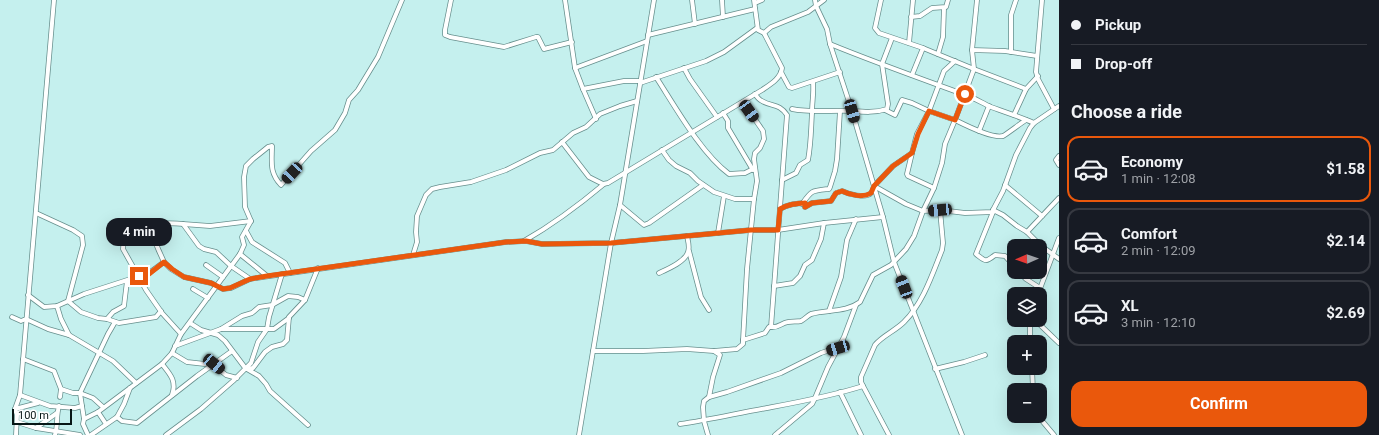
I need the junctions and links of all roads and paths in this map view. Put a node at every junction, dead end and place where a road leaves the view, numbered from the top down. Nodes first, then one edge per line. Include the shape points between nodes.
1 (54, 0) edge
2 (402, 0) edge
3 (451, 0) edge
4 (565, 0) edge
5 (654, 0) edge
6 (692, 0) edge
7 (722, 0) edge
8 (762, 0) edge
9 (815, 0) edge
10 (824, 0) edge
11 (880, 0) edge
12 (913, 0) edge
13 (948, 0) edge
14 (977, 0) edge
15 (1016, 0) edge
16 (1042, 0) edge
17 (754, 1) edge
18 (816, 6) junction
19 (944, 8) junction
20 (755, 9) junction
21 (723, 17) junction
22 (912, 17) junction
23 (695, 24) junction
24 (757, 28) junction
25 (764, 33) junction
26 (648, 35) junction
27 (892, 38) junction
28 (647, 41) junction
29 (572, 42) junction
30 (909, 43) junction
31 (830, 44) junction
32 (923, 48) junction
33 (972, 50) junction
34 (1011, 52) junction
35 (938, 54) junction
36 (1037, 56) junction
37 (955, 61) junction
38 (882, 64) junction
39 (575, 68) junction
40 (684, 68) junction
41 (974, 69) junction
42 (781, 72) junction
43 (840, 72) junction
44 (912, 75) junction
45 (1038, 76) junction
46 (656, 77) junction
47 (640, 82) junction
48 (812, 82) junction
49 (938, 85) junction
50 (583, 89) junction
51 (1026, 89) junction
52 (755, 94) junction
53 (965, 94) junction
54 (637, 101) junction
55 (743, 102) junction
56 (989, 106) junction
57 (1059, 106) edge
58 (792, 109) dead end
59 (1054, 109) junction
60 (885, 110) junction
61 (840, 111) junction
62 (852, 111) junction
63 (929, 111) junction
64 (812, 112) junction
65 (723, 113) junction
66 (1014, 115) junction
67 (717, 117) junction
68 (596, 118) junction
69 (955, 120) junction
70 (1026, 120) junction
71 (1034, 123) junction
72 (692, 131) junction
73 (979, 131) junction
74 (562, 142) junction
75 (662, 150) junction
76 (912, 153) junction
77 (1059, 156) edge
78 (1059, 165) edge
79 (753, 169) junction
80 (626, 173) junction
81 (756, 174) junction
82 (782, 180) junction
83 (605, 183) junction
84 (703, 185) junction
85 (1005, 185) junction
86 (874, 186) junction
87 (934, 188) junction
88 (724, 196) junction
89 (1059, 198) edge
90 (754, 199) junction
91 (802, 204) junction
92 (620, 205) junction
93 (780, 209) junction
94 (940, 210) junction
95 (923, 211) junction
96 (993, 211) junction
97 (36, 214) junction
98 (1042, 216) junction
99 (883, 217) junction
100 (856, 219) junction
101 (251, 221) junction
102 (824, 222) junction
103 (183, 224) junction
104 (751, 230) junction
105 (778, 230) junction
106 (246, 231) junction
107 (1027, 232) junction
108 (718, 233) junction
109 (687, 236) junction
110 (1059, 238) edge
111 (144, 239) junction
112 (523, 241) junction
113 (611, 243) junction
114 (689, 251) junction
115 (240, 254) junction
116 (1052, 254) junction
117 (413, 255) junction
118 (1007, 258) edge
119 (1059, 259) edge
120 (164, 262) junction
121 (894, 262) junction
122 (206, 265) dead end
123 (231, 266) junction
124 (318, 268) junction
125 (290, 273) junction
126 (659, 273) dead end
127 (282, 274) junction
128 (139, 276) junction
129 (267, 276) junction
130 (223, 277) junction
131 (250, 279) junction
132 (1026, 279) edge
133 (127, 281) junction
134 (217, 285) junction
135 (774, 286) junction
136 (1038, 287) edge
137 (1040, 287) edge
138 (194, 289) dead end
139 (28, 295) junction
140 (208, 298) junction
141 (305, 300) junction
142 (68, 301) junction
143 (272, 305) junction
144 (856, 305) junction
145 (56, 306) junction
146 (709, 310) dead end
147 (829, 310) junction
148 (161, 312) junction
149 (914, 312) junction
150 (12, 317) dead end
151 (289, 317) junction
152 (26, 319) junction
153 (107, 319) junction
154 (115, 322) junction
155 (190, 323) junction
156 (770, 327) junction
157 (1042, 327) edge
158 (221, 329) junction
159 (267, 329) junction
160 (181, 334) junction
161 (210, 334) junction
162 (69, 335) junction
163 (743, 340) junction
164 (1059, 343) edge
165 (175, 346) junction
166 (838, 348) junction
167 (232, 351) junction
168 (593, 351) junction
169 (714, 351) junction
170 (99, 353) junction
171 (172, 353) junction
172 (985, 355) dead end
173 (23, 359) junction
174 (162, 364) junction
175 (214, 364) junction
176 (246, 369) junction
177 (935, 369) junction
178 (237, 378) junction
179 (136, 383) junction
180 (863, 386) junction
181 (130, 388) junction
182 (61, 389) junction
183 (840, 392) junction
184 (80, 393) junction
185 (20, 396) junction
186 (172, 396) junction
187 (60, 397) dead end
188 (709, 397) junction
189 (815, 398) junction
190 (39, 403) junction
191 (59, 406) junction
192 (82, 406) junction
193 (103, 407) junction
194 (15, 408) junction
195 (98, 412) junction
196 (57, 413) junction
197 (116, 416) junction
198 (84, 419) junction
199 (704, 421) junction
200 (17, 422) junction
201 (1044, 423) edge
202 (106, 424) junction
203 (680, 424) dead end
204 (308, 425) dead end
205 (36, 428) junction
206 (56, 433) edge
207 (16, 435) edge
208 (80, 435) edge
209 (90, 435) edge
210 (166, 435) edge
211 (579, 435) edge
212 (708, 435) edge
213 (774, 435) edge
214 (861, 435) edge
215 (889, 435) edge
216 (962, 435) edge
217 (1054, 435) edge

1 - 97 street
2 - 101 street via 378,57 349,100 345,114 335,130 311,151 281,185 272,169 272,146 246,166 245,207
3 - 29 street via 445,30 445,35 450,38 504,47 538,37 544,49
4 - 29 street
5 - 26 street
6 - 23 street
7 - 21 street
8 - 17 street
9 - 18 street
10 - 18 street
11 - 27 street via 875,28 878,33
12 - 22 street
13 - 19 street
14 - 33 street
15 - 34 street via 1011,15
16 - 36 street
17 - 20 street
18 - 25 street
18 - 31 street via 827,29
19 - 22 street via 932,8 920,16
19 - 35 street via 943,37
20 - 21 street
20 - 24 street
21 - 23 street
22 - 30 street
23 - 26 street
24 - 25 street
24 - 40 street via 724,52
25 - 42 street via 782,68
26 - 28 street
27 - 30 street
27 - 38 street
28 - 39 street
28 - 47 street
29 - 39 street
30 - 32 street
31 - 38 street
31 - 43 street
32 - 35 street
32 - 44 street
33 - 34 street
33 - 41 street
34 - 36 street
35 - 37 street
36 - 45 street
37 - 41 street
37 - 49 street via 944,70
38 - 44 street
38 - 60 street via 888,104
39 - 50 street
40 - 46 street
40 - 67 street
41 - 51 street
41 - 53 street
42 - 48 street via 789,88
42 - 52 street via 778,78
43 - 48 street
43 - 62 street
44 - 49 street
45 - 51 street
45 - 59 street
46 - 47 street
46 - 72 street
47 - 50 street via 624,81
47 - 54 street
48 - 64 street
49 - 53 street
49 - 63 street
50 - 68 street
51 - 66 street
52 - 55 street
52 - 82 street via 762,102 775,105 787,115
53 - 56 street
53 - 69 street
54 - 68 street via 600,114
54 - 80 street
55 - 65 street
55 - 81 street via 763,130 764,139 754,159
56 - 66 street
56 - 73 street
57 - 59 street
58 - 64 street
59 - 71 street
60 - 62 street via 866,113
60 - 63 street via 895,115 902,100
61 - 62 street
61 - 64 street
61 - 91 street via 837,159 830,187 811,192
62 - 86 street
63 - 69 street
63 - 76 street
64 - 82 street via 808,160 800,164 796,173
65 - 67 street
65 - 79 street via 728,121 728,128
66 - 70 street
67 - 72 street
68 - 74 street
69 - 73 street
69 - 87 street via 945,144
70 - 71 street
70 - 73 street via 1002,136
71 - 85 street via 1016,155
72 - 75 street
72 - 79 street via 714,161 729,174 745,173
74 - 83 street via 590,176 598,182
74 - 117 street via 553,150 540,153 506,170 471,182 432,189 426,195 417,216 417,242
75 - 80 street
75 - 84 street via 676,166 690,173
76 - 86 street via 893,166
76 - 87 street via 908,176
77 - 78 street via 1056,160
79 - 81 street
80 - 83 street
80 - 92 street
81 - 90 street
82 - 93 street
83 - 112 street
84 - 88 street
84 - 92 street via 644,225
85 - 96 street
85 - 98 street
86 - 91 street via 867,196 842,191 836,193 831,201 812,203 805,207 805,203
86 - 95 street
86 - 99 street
87 - 95 street
88 - 90 street
88 - 108 street
89 - 98 street
90 - 104 street
91 - 93 street
92 - 113 street
93 - 105 street
94 - 95 street
94 - 96 street via 965,213
94 - 149 street via 942,250
95 - 121 street via 914,236
96 - 107 street
96 - 118 street via 976,254 985,261 995,255
97 - 139 street
97 - 142 street via 82,236 83,245
98 - 107 street
99 - 100 street
99 - 121 street
100 - 102 street
100 - 147 street via 848,240 841,277
101 - 103 street via 210,226
101 - 106 street
102 - 105 street
102 - 135 street via 821,239 812,260 805,265 800,276 793,283
103 - 111 street via 163,223 151,229
103 - 123 street via 199,246 216,252
104 - 105 street
104 - 108 street
104 - 163 street
105 - 135 street
106 - 115 street via 242,237 244,245
106 - 125 street via 252,242 286,263
107 - 116 street
108 - 109 street
109 - 113 street
109 - 114 street
110 - 116 street
111 - 120 street via 156,244
111 - 128 street via 124,236 123,249
112 - 113 street via 550,244
112 - 117 street
113 - 168 street
114 - 126 street via 674,266
114 - 146 street via 702,297
115 - 123 street
115 - 129 street
116 - 119 street
116 - 137 street
117 - 124 street
120 - 128 street via 149,274
120 - 134 street via 184,277
121 - 144 street via 873,275 860,302
121 - 149 street
122 - 130 street
123 - 130 street
123 - 131 street
124 - 125 street
124 - 141 street
125 - 127 street
127 - 129 street
127 - 143 street
128 - 133 street
128 - 148 street
129 - 131 street
130 - 134 street
131 - 134 street via 230,288 223,289
132 - 136 street
133 - 142 street
133 - 153 street via 124,306
134 - 140 street
135 - 156 street
138 - 140 street
139 - 145 street via 44,307
139 - 152 street
140 - 155 street
141 - 143 street via 288,296
141 - 151 street
142 - 145 street
142 - 153 street via 81,312
143 - 158 street via 259,307
143 - 159 street
144 - 147 street via 842,310
144 - 166 street
145 - 162 street
147 - 156 street via 812,314 799,322 787,322
148 - 154 street via 156,317 146,320
148 - 160 street
149 - 177 street
149 - 180 street via 895,331 880,339 875,345 861,378
150 - 152 street via 21,321
151 - 159 street via 274,329
151 - 176 street via 287,340 265,352 253,368
152 - 162 street
152 - 173 street
153 - 154 street
154 - 170 street
155 - 160 street
155 - 161 street
156 - 163 street via 765,333
157 - 164 street
158 - 159 street
158 - 161 street
159 - 176 street
160 - 165 street
161 - 165 street
161 - 167 street via 218,335
162 - 170 street
163 - 169 street via 743,344 737,349
165 - 171 street
166 - 188 street via 821,353 781,373
166 - 189 street
167 - 175 street
167 - 176 street
168 - 169 street
168 - 211 street
169 - 188 street via 720,355 712,377
170 - 179 street via 113,361
170 - 184 street
171 - 174 street
171 - 175 street via 187,362
172 - 177 street
173 - 182 street via 54,371
173 - 185 street
174 - 179 street
174 - 186 street via 175,387
175 - 178 street via 226,374
175 - 186 street
176 - 178 street
176 - 204 street via 259,376 270,391
177 - 216 street
178 - 210 street
179 - 181 street
180 - 183 street
180 - 215 street
181 - 193 street
181 - 197 street
182 - 184 street
182 - 187 street
183 - 189 street
183 - 214 street
184 - 192 street
184 - 193 street via 93,398
185 - 190 street
185 - 194 street
186 - 197 street via 137,424 122,421
188 - 199 street via 704,401
189 - 199 street
189 - 213 street via 812,404
190 - 191 street
190 - 194 street
191 - 192 street
191 - 196 street
192 - 198 street
193 - 195 street
194 - 200 street
195 - 198 street
195 - 202 street
196 - 205 street
196 - 206 street
197 - 202 street
198 - 209 street via 83,424
199 - 203 street
199 - 212 street
200 - 205 street
200 - 207 street
201 - 217 street
202 - 209 street
205 - 206 street
206 - 208 street

